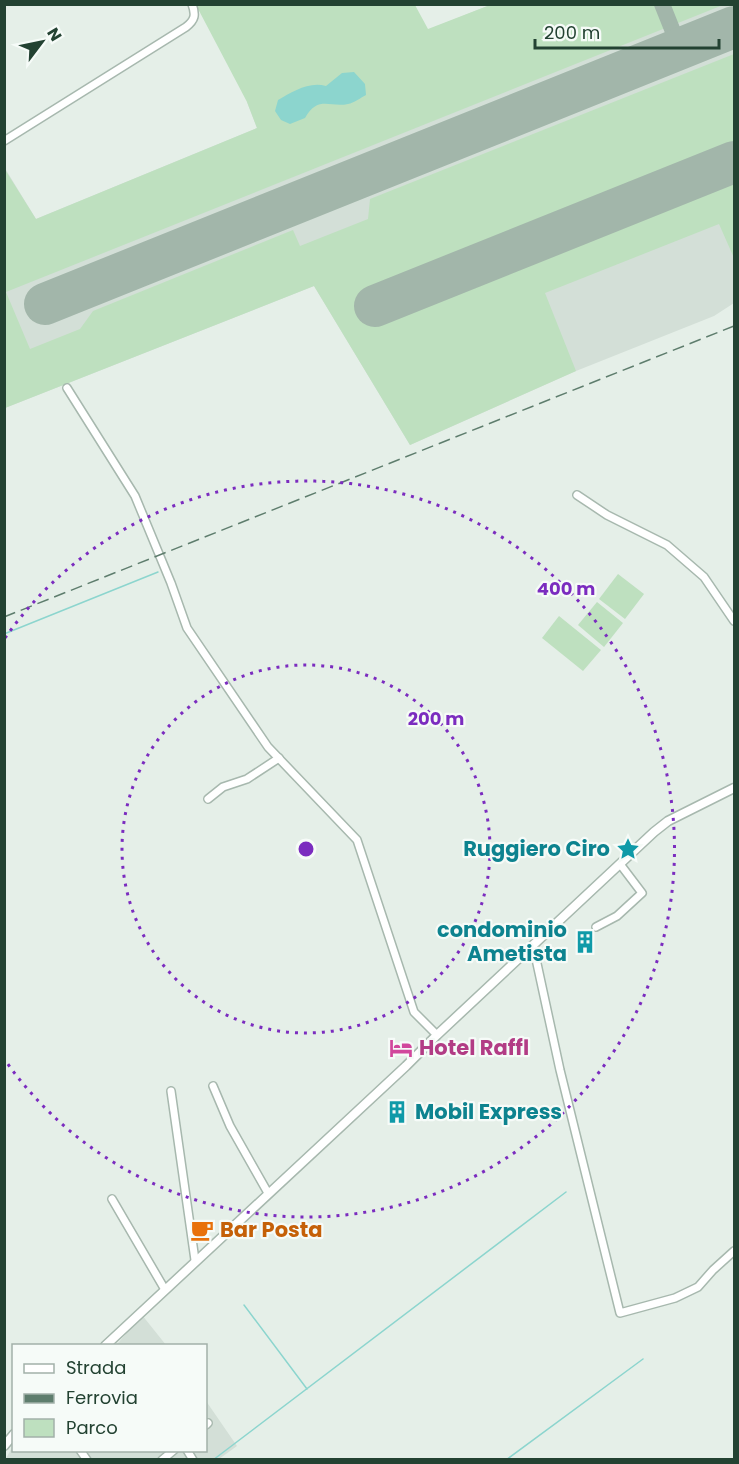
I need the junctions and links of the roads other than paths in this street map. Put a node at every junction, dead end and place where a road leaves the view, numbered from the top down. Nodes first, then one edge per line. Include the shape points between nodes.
1 (192, 4) edge
2 (4, 141) edge
3 (67, 388) dead end
4 (576, 495) dead end
5 (735, 621) edge
6 (279, 758) junction
7 (735, 788) edge
8 (208, 799) dead end
9 (620, 864) junction
10 (596, 927) dead end
11 (533, 945) junction
12 (437, 1035) junction
13 (213, 1086) dead end
14 (171, 1091) dead end
15 (268, 1193) junction
16 (112, 1199) dead end
17 (735, 1251) edge
18 (195, 1260) junction
19 (164, 1288) junction
20 (107, 1344) edge

1 - 2 street via 195,14 186,27
3 - 6 street via 135,496 187,628
4 - 5 street via 668,545 704,577
6 - 8 street
6 - 12 street via 357,840 414,1012
7 - 9 street via 668,821
9 - 10 street via 642,893 617,916
9 - 11 street
11 - 12 street
11 - 17 street via 620,1313 675,1298 698,1287
12 - 15 street
13 - 15 street via 230,1126
14 - 18 street
15 - 18 street
16 - 19 street
18 - 19 street
19 - 20 street

